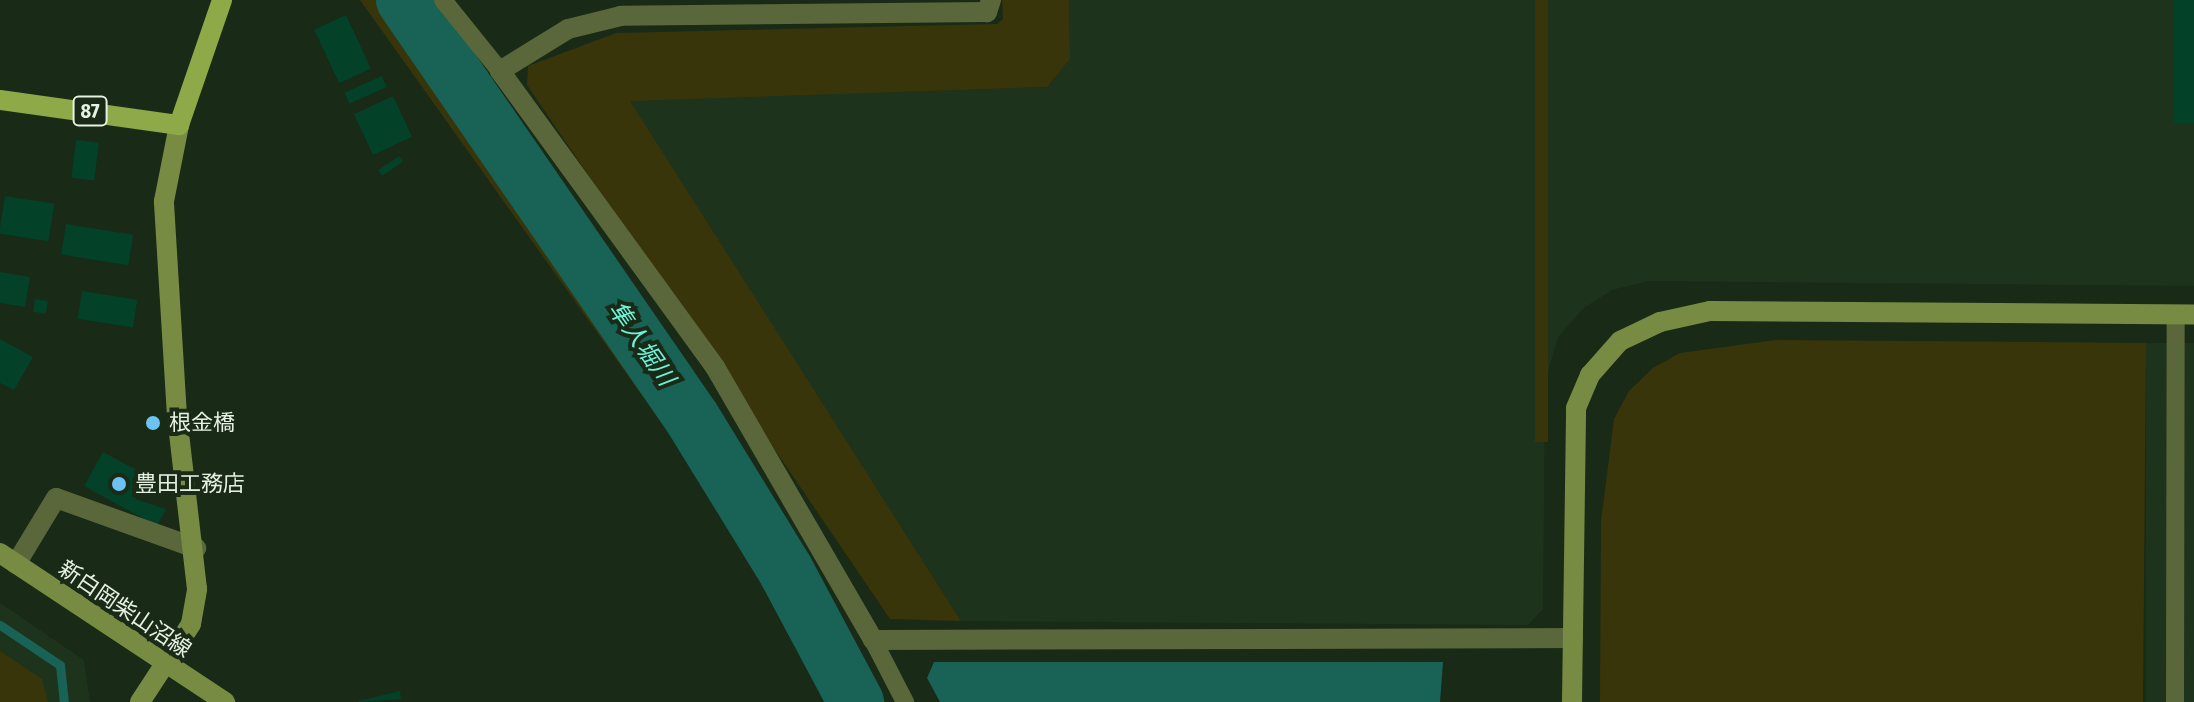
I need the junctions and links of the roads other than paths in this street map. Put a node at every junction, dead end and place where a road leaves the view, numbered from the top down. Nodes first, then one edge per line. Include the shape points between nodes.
1 (222, 0) edge
2 (443, 0) edge
3 (991, 0) edge
4 (500, 71) junction
5 (0, 100) edge
6 (179, 125) junction
7 (2185, 314) edge
8 (196, 548) junction
9 (8, 559) edge
10 (1573, 638) junction
11 (873, 640) junction
12 (166, 666) junction
13 (140, 702) edge
14 (225, 702) edge
15 (905, 702) edge
16 (1572, 702) edge
17 (2175, 702) edge

1 - 6 main road
2 - 4 lane
3 - 4 street via 987,12 621,16 568,29
4 - 11 street via 715,367
5 - 6 main road, 87
6 - 8 street via 164,201 177,416
7 - 10 street via 1710,311 1660,322 1620,341 1590,375 1576,408
7 - 17 lane
8 - 9 street via 56,498
8 - 12 street via 195,608
9 - 12 street, 新白岡柴山沼線
10 - 11 street
10 - 16 street
11 - 15 lane
12 - 13 street
12 - 14 street, 新白岡柴山沼線

